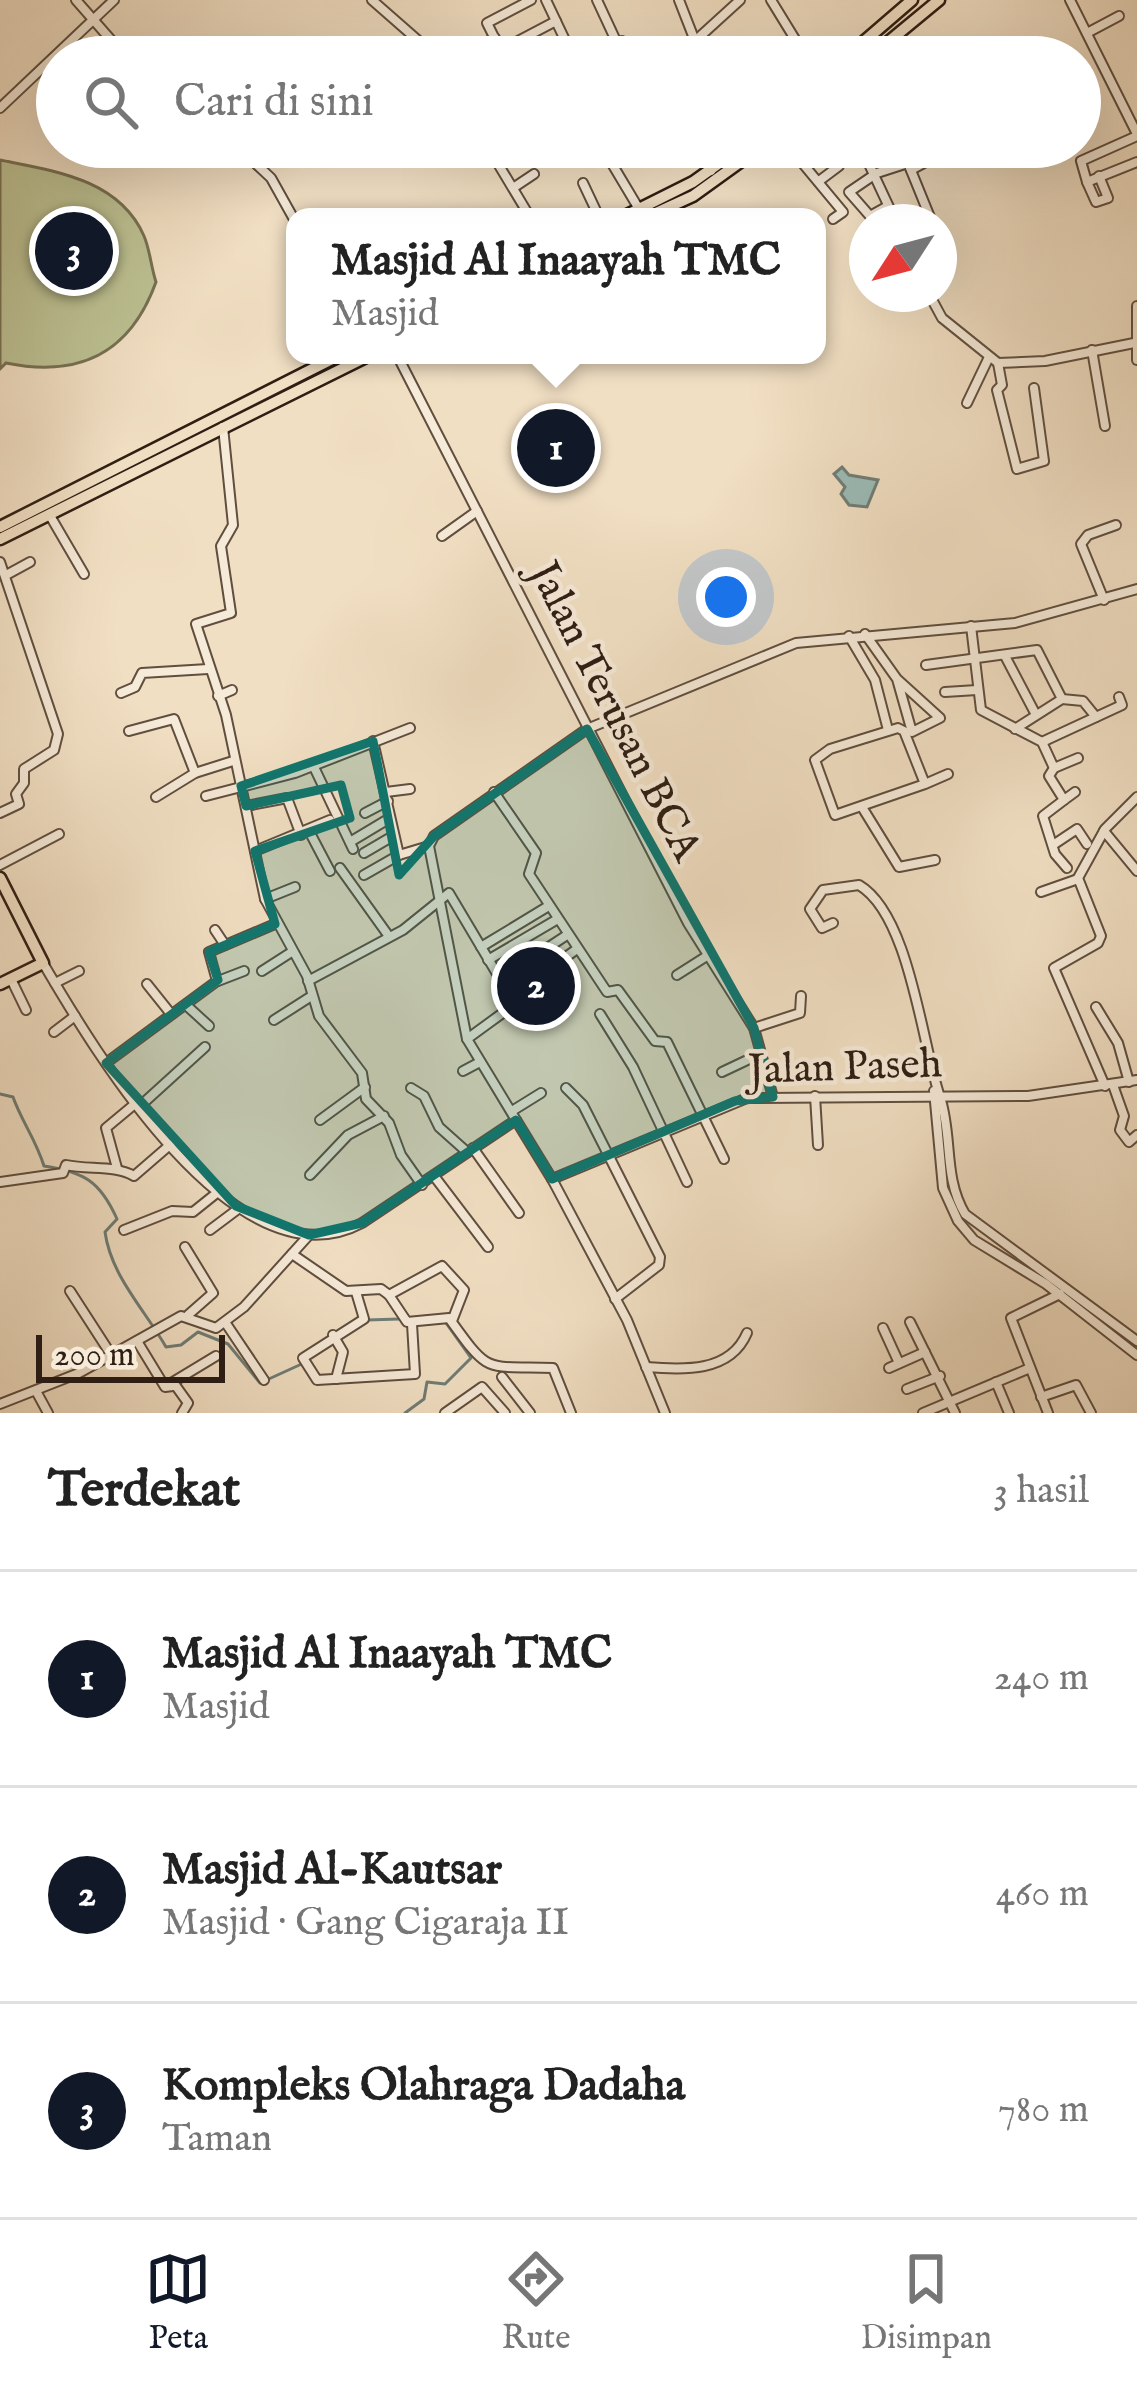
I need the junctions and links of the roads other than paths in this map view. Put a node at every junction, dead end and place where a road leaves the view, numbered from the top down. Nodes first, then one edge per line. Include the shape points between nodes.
1 (76, 0) edge
2 (114, 0) edge
3 (372, 0) edge
4 (531, 0) edge
5 (546, 0) edge
6 (597, 0) edge
7 (679, 0) edge
8 (740, 0) edge
9 (771, 0) edge
10 (913, 0) edge
11 (939, 0) edge
12 (1070, 0) edge
13 (924, 13) junction
14 (1119, 16) dead end
15 (556, 21) junction
16 (90, 23) junction
17 (1087, 33) junction
18 (76, 36) edge
19 (104, 36) edge
20 (413, 36) edge
21 (494, 36) edge
22 (531, 36) edge
23 (563, 36) edge
24 (610, 36) edge
25 (693, 36) edge
26 (700, 36) edge
27 (793, 36) edge
28 (871, 36) edge
29 (895, 36) edge
30 (1089, 36) edge
31 (1101, 56) edge
32 (36, 74) edge
33 (0, 108) edge
34 (1132, 108) edge
35 (1137, 135) edge
36 (1101, 151) edge
37 (1137, 162) edge
38 (260, 168) edge
39 (501, 168) edge
40 (615, 168) edge
41 (709, 168) edge
42 (715, 168) edge
43 (726, 168) edge
44 (806, 168) edge
45 (836, 168) edge
46 (871, 168) edge
47 (888, 168) edge
48 (914, 168) edge
49 (1084, 168) edge
50 (910, 170) joint
51 (711, 171) junction
52 (534, 174) dead end
53 (874, 175) junction
54 (1099, 176) junction
55 (819, 182) junction
56 (1088, 182) junction
57 (583, 183) dead end
58 (513, 188) junction
59 (679, 196) junction
60 (856, 204) edge
61 (887, 204) edge
62 (924, 204) edge
63 (288, 208) edge
64 (525, 208) edge
65 (595, 208) edge
66 (641, 208) edge
67 (654, 208) edge
68 (849, 208) edge
69 (843, 212) junction
70 (833, 219) dead end
71 (1137, 306) edge
72 (939, 312) edge
73 (1133, 344) junction
74 (1092, 350) junction
75 (993, 360) junction
76 (1137, 360) edge
77 (327, 364) edge
78 (347, 364) edge
79 (403, 364) edge
80 (303, 381) junction
81 (1034, 388) dead end
82 (967, 403) dead end
83 (1105, 425) dead end
84 (223, 427) junction
85 (194, 436) junction
86 (92, 486) junction
87 (477, 511) junction
88 (49, 514) junction
89 (1116, 524) dead end
90 (0, 526) edge
91 (442, 536) dead end
92 (0, 539) edge
93 (0, 562) edge
94 (30, 562) dead end
95 (8, 574) junction
96 (84, 574) dead end
97 (1137, 589) edge
98 (1104, 600) junction
99 (971, 626) junction
100 (865, 634) junction
101 (850, 636) junction
102 (1005, 656) junction
103 (974, 659) junction
104 (926, 665) dead end
105 (208, 669) junction
106 (897, 679) junction
107 (232, 690) dead end
108 (977, 690) junction
109 (945, 692) dead end
110 (121, 693) dead end
111 (915, 694) junction
112 (218, 696) junction
113 (1062, 699) junction
114 (904, 700) junction
115 (1035, 713) junction
116 (1096, 717) junction
117 (1127, 717) dead end
118 (410, 728) dead end
119 (586, 729) junction
120 (1015, 729) junction
121 (888, 730) junction
122 (129, 731) dead end
123 (373, 741) junction
124 (1042, 742) junction
125 (1078, 758) dead end
126 (233, 761) junction
127 (313, 765) junction
128 (1054, 768) junction
129 (195, 773) junction
130 (948, 774) dead end
131 (925, 784) junction
132 (241, 786) junction
133 (410, 789) dead end
134 (494, 792) junction
135 (1075, 792) dead end
136 (206, 796) dead end
137 (156, 797) dead end
138 (387, 797) junction
139 (1137, 797) edge
140 (1064, 800) junction
141 (246, 806) junction
142 (862, 807) junction
143 (0, 813) edge
144 (365, 813) dead end
145 (390, 818) junction
146 (330, 820) dead end
147 (1104, 831) junction
148 (305, 833) junction
149 (59, 834) dead end
150 (393, 836) junction
151 (1087, 844) dead end
152 (1052, 845) junction
153 (429, 846) junction
154 (356, 848) junction
155 (255, 851) junction
156 (399, 855) junction
157 (934, 860) dead end
158 (0, 865) edge
159 (1067, 868) dead end
160 (1137, 871) edge
161 (364, 875) dead end
162 (1079, 876) junction
163 (1, 881) edge
164 (296, 886) dead end
165 (1041, 892) dead end
166 (265, 899) junction
167 (440, 900) junction
168 (548, 907) junction
169 (556, 920) junction
170 (833, 923) dead end
171 (275, 924) junction
172 (215, 930) dead end
173 (566, 934) junction
174 (388, 935) junction
175 (224, 945) junction
176 (481, 947) junction
177 (577, 949) junction
178 (290, 953) junction
179 (710, 954) junction
180 (488, 960) junction
181 (43, 963) junction
182 (262, 970) dead end
183 (79, 971) dead end
184 (244, 971) dead end
185 (677, 975) dead end
186 (6, 981) edge
187 (217, 981) junction
188 (308, 981) junction
189 (55, 983) junction
190 (503, 983) junction
191 (147, 984) dead end
192 (801, 996) dead end
193 (310, 998) junction
194 (186, 1005) junction
195 (1096, 1007) dead end
196 (26, 1010) dead end
197 (170, 1014) junction
198 (600, 1014) dead end
199 (75, 1016) junction
200 (274, 1020) dead end
201 (208, 1026) dead end
202 (754, 1028) junction
203 (54, 1032) dead end
204 (467, 1039) junction
205 (205, 1047) dead end
206 (760, 1054) junction
207 (480, 1062) junction
208 (106, 1063) junction
209 (463, 1071) dead end
210 (722, 1072) dead end
211 (1133, 1081) edge
212 (1109, 1085) junction
213 (367, 1086) junction
214 (411, 1088) dead end
215 (566, 1088) dead end
216 (541, 1093) dead end
217 (936, 1093) junction
218 (773, 1096) junction
219 (815, 1096) junction
220 (138, 1105) junction
221 (699, 1115) junction
222 (384, 1116) junction
223 (514, 1116) junction
224 (320, 1120) dead end
225 (664, 1129) junction
226 (1137, 1135) edge
227 (171, 1144) junction
228 (818, 1145) dead end
229 (470, 1150) junction
230 (606, 1154) junction
231 (724, 1159) dead end
232 (117, 1168) junction
233 (310, 1175) dead end
234 (434, 1176) junction
235 (552, 1179) junction
236 (0, 1182) edge
237 (687, 1182) dead end
238 (422, 1185) junction
239 (218, 1192) junction
240 (239, 1209) junction
241 (519, 1213) dead end
242 (124, 1229) dead end
243 (210, 1229) dead end
244 (309, 1235) junction
245 (185, 1246) dead end
246 (488, 1247) dead end
247 (292, 1254) junction
248 (591, 1258) junction
249 (577, 1265) dead end
250 (1049, 1280) junction
251 (70, 1291) dead end
252 (356, 1292) junction
253 (389, 1294) junction
254 (1060, 1294) junction
255 (615, 1299) junction
256 (187, 1316) junction
257 (452, 1321) junction
258 (225, 1322) junction
259 (910, 1322) dead end
260 (412, 1325) junction
261 (883, 1328) dead end
262 (747, 1333) dead end
263 (334, 1336) junction
264 (137, 1341) junction
265 (1137, 1341) edge
266 (925, 1352) junction
267 (1137, 1355) edge
268 (112, 1356) junction
269 (216, 1356) dead end
270 (646, 1367) junction
271 (1030, 1368) junction
272 (940, 1376) junction
273 (502, 1377) dead end
274 (336, 1379) junction
275 (264, 1380) dead end
276 (996, 1382) junction
277 (173, 1386) junction
278 (907, 1389) dead end
279 (36, 1391) junction
280 (1041, 1397) junction
281 (950, 1402) junction
282 (188, 1403) junction
283 (1, 1404) edge
284 (457, 1410) edge
285 (7, 1413) edge
286 (48, 1413) edge
287 (182, 1413) edge
288 (197, 1413) edge
289 (445, 1413) edge
290 (505, 1413) edge
291 (530, 1413) edge
292 (571, 1413) edge
293 (664, 1413) edge
294 (923, 1413) edge
295 (955, 1413) edge
296 (1009, 1413) edge
297 (1048, 1413) edge
298 (1090, 1413) edge

1 - 16 street
2 - 16 street
3 - 20 street
4 - 21 street via 487,23
5 - 15 street
6 - 24 street
7 - 25 street
8 - 26 street
9 - 27 street
10 - 13 main road
10 - 28 main road
11 - 13 main road
12 - 17 street
13 - 29 main road
14 - 17 street
15 - 22 street
15 - 23 street
16 - 18 street
16 - 19 street
17 - 30 street
31 - 34 street
32 - 33 street
34 - 35 street
35 - 36 street
37 - 54 street
38 - 63 street
39 - 58 street
40 - 66 street
41 - 51 street
42 - 51 main road
43 - 59 main road
44 - 55 street
45 - 55 street
46 - 53 street
47 - 53 street
48 - 50 street
49 - 56 street
50 - 62 street
51 - 59 main road
52 - 58 street
53 - 60 street via 850,187
53 - 61 street
54 - 56 street
54 - 56 street via 1108,198 1096,202
55 - 69 street
57 - 65 street
58 - 64 street
59 - 67 main road
68 - 69 street
69 - 70 street
71 - 73 street
72 - 75 street
73 - 74 street
73 - 76 street
74 - 75 street via 1045,361
74 - 83 street
75 - 81 street via 1017,469 1044,461
75 - 82 street
77 - 80 main road
78 - 80 main road
79 - 87 street, Jalan Terusan BCA
80 - 84 main road
80 - 85 main road
84 - 85 main road
84 - 105 street via 233,525 221,542 231,613 196,624
85 - 86 main road
86 - 88 main road
86 - 90 main road
87 - 91 street
87 - 119 street, Jalan Terusan BCA
88 - 92 main road
88 - 96 street
89 - 98 street via 1081,544
93 - 95 street
94 - 95 street
95 - 143 street via 58,734 53,750 24,769 20,804
97 - 98 street
98 - 99 street
99 - 100 street
99 - 103 street
100 - 101 street
100 - 106 street
101 - 119 street via 796,643
101 - 121 street via 875,680
102 - 103 street
102 - 113 street via 1037,650
102 - 115 street
103 - 104 street
103 - 108 street
105 - 110 street via 142,674
105 - 112 street
106 - 111 street
106 - 114 street
107 - 112 street
108 - 109 street
108 - 120 street via 981,710
111 - 114 street
111 - 114 street via 940,718 912,731
112 - 126 street via 234,732
113 - 115 street
113 - 116 street via 1083,701
115 - 120 street
116 - 117 street via 1121,701
116 - 124 street
118 - 123 street
119 - 134 street
119 - 179 street, Jalan Terusan BCA
120 - 124 street
121 - 131 street via 904,731
121 - 142 street via 815,760 833,814
122 - 129 street via 174,719
123 - 127 street
123 - 138 street
124 - 128 street
125 - 128 street
126 - 129 street
126 - 132 street
127 - 132 street
127 - 154 street
128 - 140 street via 1049,776
129 - 137 street
130 - 131 street
131 - 142 street
132 - 136 street
132 - 141 street
133 - 138 street
134 - 153 street
134 - 168 street via 534,849 529,874
135 - 140 street
138 - 144 street
138 - 145 street
139 - 147 street
140 - 152 street via 1042,816
141 - 148 street via 288,798
141 - 155 street
142 - 157 street via 900,868
145 - 150 street
145 - 154 street
146 - 148 street
147 - 160 street
147 - 162 street
148 - 155 street
148 - 174 street
149 - 158 street
150 - 154 street
150 - 156 street
151 - 152 street via 1077,830
152 - 159 street
153 - 156 street
153 - 167 street
155 - 166 street
156 - 161 street
162 - 165 street
162 - 212 street via 1101,936 1054,968
163 - 181 main road
164 - 166 street
166 - 171 street
167 - 174 street
167 - 176 street via 449,893
167 - 204 street
168 - 169 street
168 - 176 street
169 - 173 street
169 - 180 street
170 - 217 street via 822,928 810,908 823,890 859,885 881,906 914,994
171 - 175 street
171 - 178 street
172 - 175 street
173 - 177 street
173 - 190 street
174 - 188 street
175 - 187 street via 209,953
176 - 180 street
177 - 190 street via 542,974 536,966
177 - 221 street via 607,992 618,990 656,1041 667,1042
178 - 182 street
178 - 188 street
179 - 185 street
179 - 202 street, Jalan Terusan BCA
180 - 190 street
181 - 186 main road
181 - 189 street
183 - 189 street
184 - 187 street
186 - 196 street
187 - 194 street
188 - 193 street
189 - 199 street
190 - 204 street via 515,1007
191 - 197 street
192 - 202 street via 800,1013
193 - 200 street
193 - 213 street
194 - 197 street
194 - 201 street
195 - 211 street
197 - 208 street
198 - 225 street
199 - 203 street
199 - 208 street
202 - 206 street, Jalan Terusan BCA
204 - 207 street
205 - 220 street
206 - 210 street
206 - 218 street, Jalan Terusan BCA
207 - 209 street
207 - 223 street
208 - 220 street
211 - 212 street, Jalan Paseh
212 - 217 street, Jalan Paseh via 1028,1096
212 - 226 street via 1124,1116 1120,1130 1129,1142
213 - 222 street via 366,1099
213 - 224 street
214 - 229 street via 439,1127
215 - 230 street
216 - 223 street
217 - 219 street, Jalan Paseh
217 - 250 street via 965,1214
218 - 219 street, Jalan Paseh
218 - 221 street, Jalan Paseh
219 - 228 street
220 - 227 street
220 - 232 street via 106,1128
221 - 225 street, Jalan Paseh
221 - 231 street
222 - 233 street via 348,1135
222 - 238 street
223 - 229 street
223 - 235 street
225 - 230 street, Jalan Paseh
225 - 237 street
227 - 232 street via 134,1176
227 - 239 street
229 - 234 street
229 - 241 street
230 - 235 street, Jalan Paseh
230 - 255 street via 661,1260
232 - 236 street
234 - 238 street
234 - 246 street
235 - 248 street
238 - 244 street via 347,1231
239 - 240 street
239 - 242 street via 193,1211
240 - 243 street
240 - 244 street
244 - 247 street
245 - 256 street via 213,1293
247 - 252 street
247 - 258 street
248 - 249 street
248 - 255 street
250 - 254 street
250 - 265 street
251 - 268 street
252 - 253 street
252 - 263 street via 364,1318
253 - 257 street via 442,1266 464,1290
253 - 260 street
254 - 267 street
254 - 271 street via 1011,1318
255 - 270 street
256 - 258 street via 209,1329
256 - 264 street
257 - 260 street via 437,1315
257 - 292 street via 487,1366 553,1368
258 - 275 street
259 - 266 street
260 - 274 street via 415,1374
261 - 266 street via 894,1365
262 - 270 street via 736,1350 702,1369
263 - 274 street via 343,1357
263 - 274 street via 305,1363 317,1380
264 - 268 street
264 - 277 street via 165,1388
266 - 272 street
268 - 279 street
269 - 277 street
270 - 293 street
271 - 276 street
271 - 280 street
272 - 278 street
272 - 281 street
273 - 291 street
276 - 281 street
276 - 296 street
277 - 282 street
279 - 283 street
279 - 286 street
280 - 297 street
280 - 298 street via 1076,1385
281 - 294 street
281 - 295 street
282 - 287 street
282 - 288 street
283 - 285 street
284 - 289 street
284 - 290 street via 482,1387

